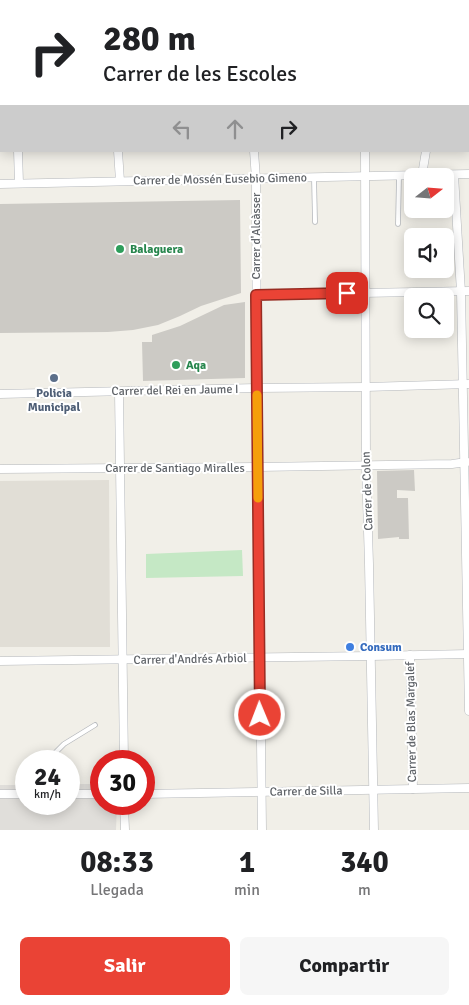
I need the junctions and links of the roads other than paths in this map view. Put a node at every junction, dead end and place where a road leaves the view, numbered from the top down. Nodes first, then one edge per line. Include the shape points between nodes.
1 (18, 152) edge
2 (118, 152) edge
3 (254, 152) edge
4 (365, 152) edge
5 (426, 152) edge
6 (423, 168) edge
7 (454, 174) joint
8 (469, 174) edge
9 (365, 176) junction
10 (398, 176) junction
11 (404, 176) edge
12 (314, 177) junction
13 (256, 178) junction
14 (120, 181) junction
15 (19, 183) junction
16 (0, 184) edge
17 (315, 222) dead end
18 (398, 224) dead end
19 (366, 292) junction
20 (465, 292) edge
21 (256, 295) junction
22 (466, 384) edge
23 (257, 388) junction
24 (366, 388) junction
25 (119, 392) junction
26 (0, 394) edge
27 (467, 462) edge
28 (366, 465) junction
29 (120, 468) junction
30 (258, 468) junction
31 (0, 469) edge
32 (468, 654) edge
33 (410, 655) junction
34 (371, 656) junction
35 (260, 658) junction
36 (122, 660) junction
37 (0, 661) edge
38 (469, 710) edge
39 (95, 725) dead end
40 (58, 750) edge
41 (124, 750) edge
42 (469, 788) edge
43 (413, 789) junction
44 (373, 790) junction
45 (262, 792) junction
46 (0, 794) edge
47 (15, 794) edge
48 (155, 794) edge
49 (124, 815) edge
50 (125, 830) edge
51 (262, 830) edge
52 (374, 830) edge

1 - 15 street
2 - 14 street
3 - 13 street, Carrer d'Alcàsser
4 - 9 street, Carrer de Colon
5 - 6 street
7 - 8 street, Carrer de Mossén Eusebio Gimeno
7 - 20 street
9 - 10 street, Carrer de Mossén Eusebio Gimeno
9 - 12 street, Carrer de Mossén Eusebio Gimeno
9 - 19 street, Carrer de Colon
10 - 11 street, Carrer de Mossén Eusebio Gimeno
10 - 18 lane
12 - 13 street, Carrer de Mossén Eusebio Gimeno
12 - 17 lane
13 - 14 street, Carrer de Mossén Eusebio Gimeno
13 - 21 street, Carrer d'Alcàsser
14 - 15 street, Carrer de Mossén Eusebio Gimeno
15 - 16 street, Carrer de Mossén Eusebio Gimeno
19 - 20 street
19 - 21 street
19 - 24 street, Carrer de Colon
20 - 22 street
21 - 23 street, Carrer d'Alcàsser
22 - 24 street, Carrer del Rei en Jaume I
22 - 27 street
23 - 24 street, Carrer del Rei en Jaume I
23 - 25 street, Carrer del Rei en Jaume I
23 - 30 street, Carrer d'Alcàsser
24 - 28 street, Carrer de Colon
25 - 26 street, Carrer del Rei en Jaume I
25 - 29 street
27 - 28 street, Carrer de Santiago Miralles
27 - 32 street
28 - 30 street, Carrer de Santiago Miralles
28 - 34 street, Carrer de Colon
29 - 30 street, Carrer de Santiago Miralles
29 - 31 street, Carrer de Santiago Miralles
29 - 36 street
30 - 35 street, Carrer d'Alcàsser
32 - 33 street, Carrer d'Andrés Arbiol
32 - 38 street
33 - 34 street, Carrer d'Andrés Arbiol
33 - 43 street, Carrer de Blas Margalef
34 - 35 street, Carrer d'Andrés Arbiol
34 - 44 street, Carrer de Colon
35 - 36 street, Carrer d'Andrés Arbiol
35 - 45 street, Carrer d'Alcàsser
36 - 37 street, Carrer d'Andrés Arbiol
36 - 41 street
39 - 40 lane
42 - 43 street, Carrer de Silla
43 - 44 street, Carrer de Silla
44 - 45 street, Carrer de Silla
44 - 52 street, Carrer de Colon
45 - 48 street, Carrer de Silla
45 - 51 street, Carrer d'Alcàsser
46 - 47 street
49 - 50 street

